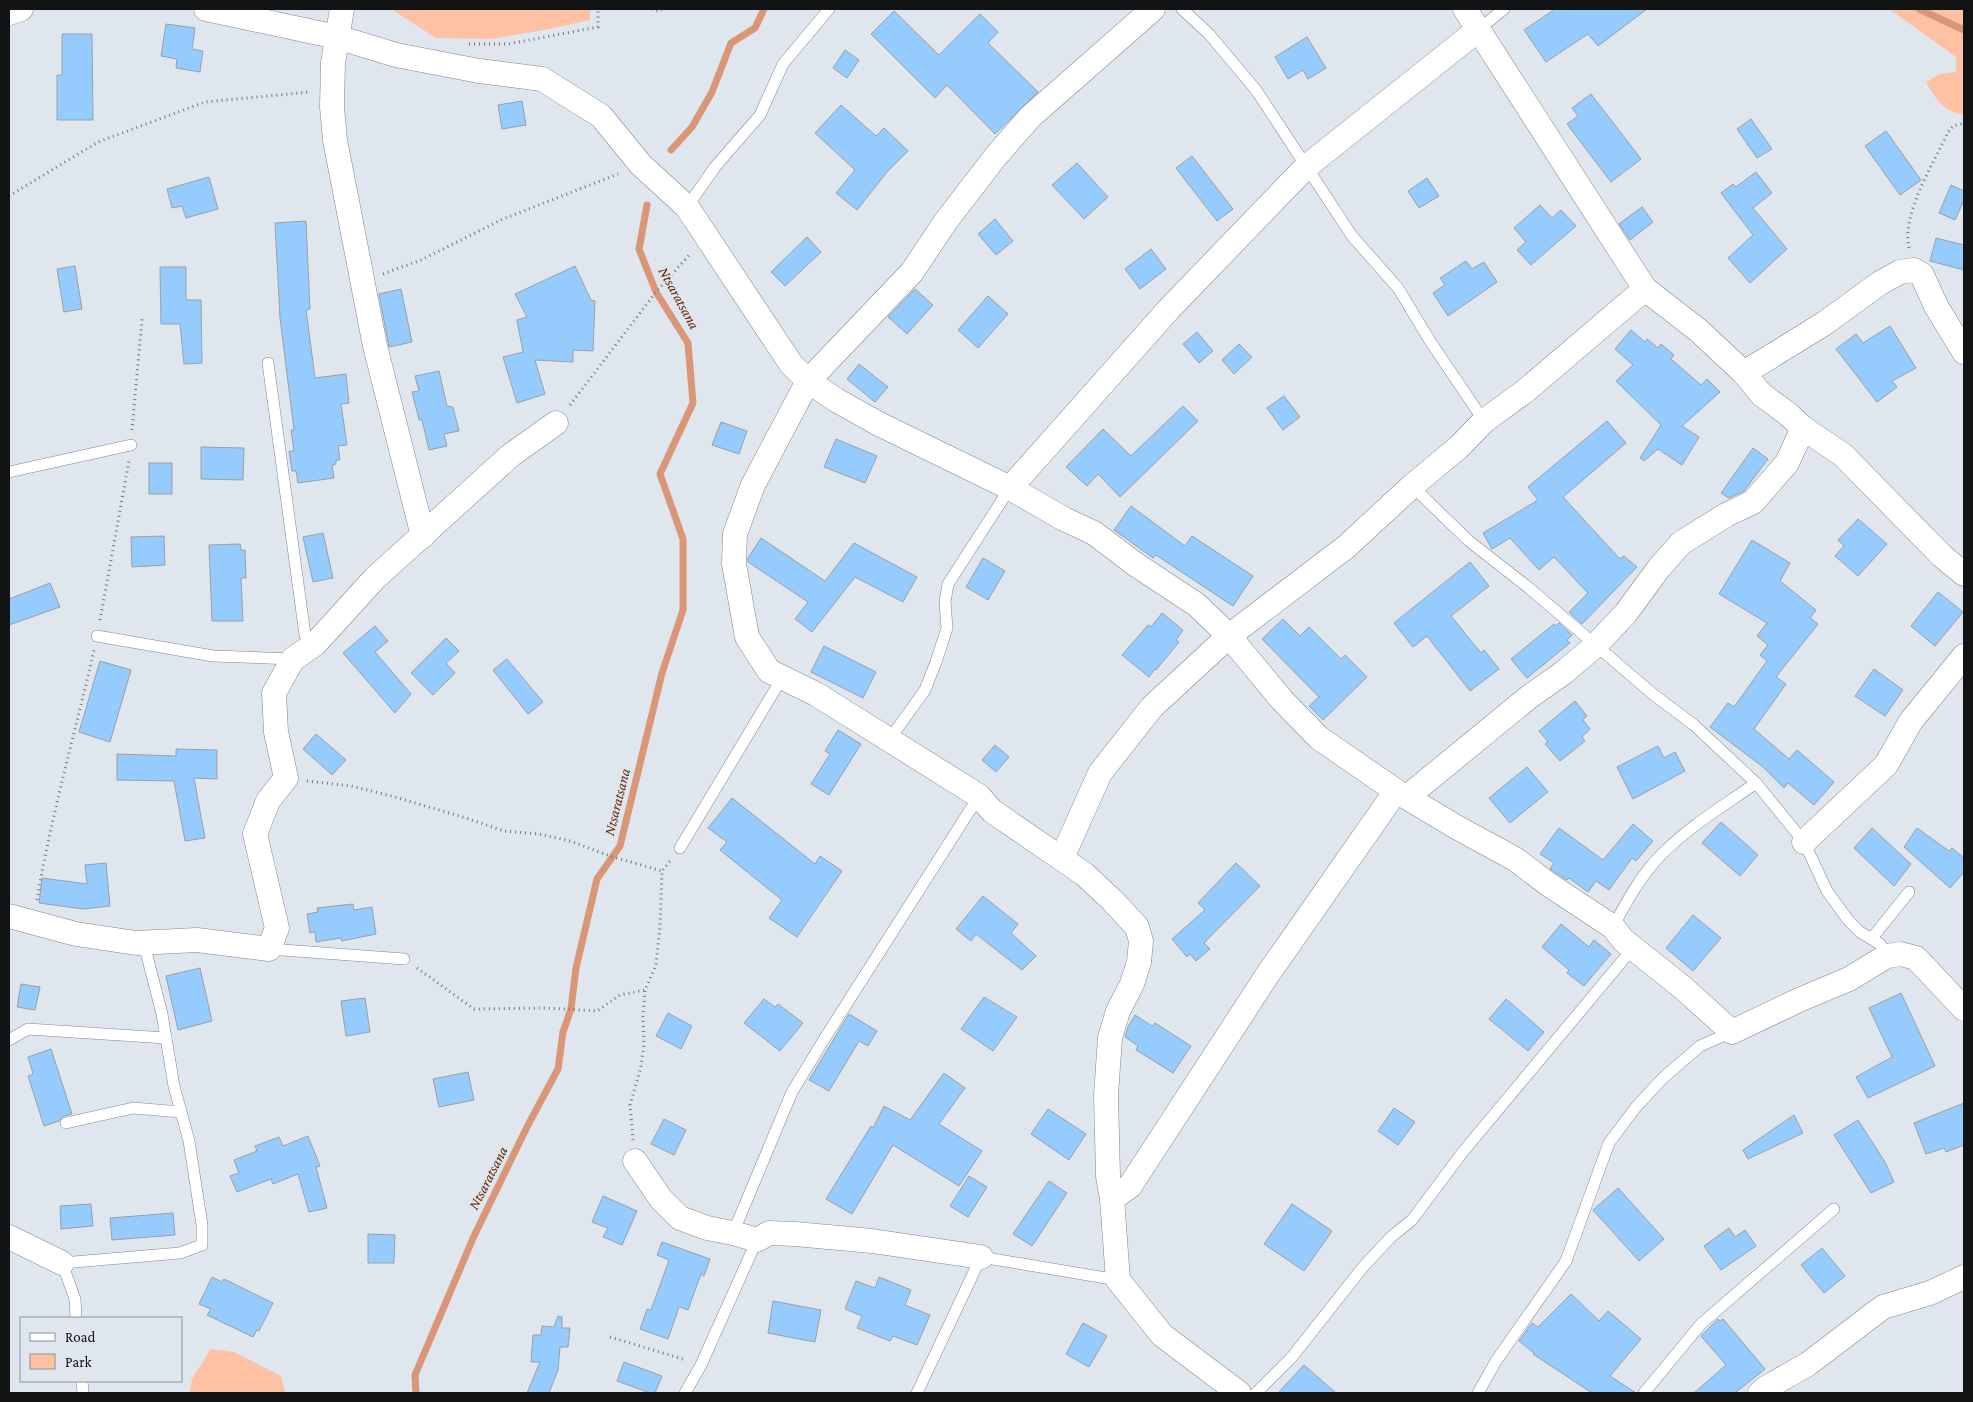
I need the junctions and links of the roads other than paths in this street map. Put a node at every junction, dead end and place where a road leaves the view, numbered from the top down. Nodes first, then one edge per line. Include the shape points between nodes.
1 (20, 9) edge
2 (206, 9) edge
3 (342, 9) edge
4 (829, 9) edge
5 (1153, 9) edge
6 (1182, 9) edge
7 (1465, 9) edge
8 (1504, 9) edge
9 (9, 13) edge
10 (1478, 29) junction
11 (337, 37) junction
12 (1306, 166) junction
13 (686, 207) junction
14 (1645, 289) junction
15 (1964, 352) edge
16 (268, 363) dead end
17 (1744, 373) junction
18 (808, 381) junction
19 (1484, 421) junction
20 (556, 423) road end
21 (1803, 428) junction
22 (131, 445) road end
23 (9, 472) edge
24 (1412, 486) junction
25 (1010, 488) junction
26 (423, 536) junction
27 (1964, 574) edge
28 (97, 636) road end
29 (1229, 636) junction
30 (315, 644) junction
31 (1595, 646) junction
32 (1964, 656) edge
33 (292, 659) junction
34 (782, 678) junction
35 (889, 740) junction
36 (1756, 783) junction
37 (1402, 794) junction
38 (979, 796) junction
39 (1804, 842) junction
40 (680, 848) road end
41 (1062, 858) junction
42 (1909, 892) dead end
43 (9, 916) edge
44 (1613, 927) junction
45 (1872, 938) junction
46 (144, 944) junction
47 (1633, 948) junction
48 (269, 949) junction
49 (1888, 956) junction
50 (404, 959) road end
51 (1964, 1009) edge
52 (1732, 1032) junction
53 (166, 1038) junction
54 (9, 1040) edge
55 (181, 1112) junction
56 (66, 1123) dead end
57 (635, 1161) road end
58 (1112, 1198) junction
59 (1834, 1209) dead end
60 (732, 1232) junction
61 (9, 1237) edge
62 (757, 1240) junction
63 (980, 1257) junction
64 (62, 1264) junction
65 (1964, 1277) edge
66 (1118, 1280) junction
67 (76, 1317) edge
68 (685, 1393) edge
69 (917, 1393) edge
70 (1239, 1393) edge
71 (1256, 1393) edge
72 (1478, 1393) edge
73 (1644, 1393) edge
74 (1760, 1393) edge

1 - 9 street
2 - 11 street
3 - 11 street
4 - 13 lane via 783,64 760,115 715,166
5 - 18 street via 1030,117 996,156 912,272
6 - 12 lane via 1209,34 1256,90
7 - 10 street
8 - 10 lane
10 - 12 street
10 - 14 street
11 - 13 street via 396,55 542,79 601,116 641,165
11 - 26 street via 332,107 335,140 375,346
12 - 19 lane via 1352,236 1398,288
12 - 25 street via 1169,309
13 - 18 street via 791,364
14 - 17 street via 1698,330
14 - 19 street via 1524,392
15 - 17 street via 1936,306 1922,275 1914,270 1900,272 1880,283 1825,323
16 - 30 lane via 305,635
17 - 21 street via 1761,394
18 - 25 street via 879,424
18 - 34 street via 753,485 735,534 734,564 747,637 769,671
19 - 24 street via 1459,447
20 - 26 street via 511,455
21 - 27 street via 1843,455 1942,556
21 - 31 street via 1787,464 1753,502 1681,543 1626,613
22 - 23 lane
24 - 29 street via 1346,546
24 - 31 lane via 1469,541
25 - 29 street via 1094,533 1197,606
25 - 35 lane via 948,584 945,602 948,628 925,690
26 - 30 street via 375,578
28 - 33 lane via 213,656
29 - 37 street via 1282,700 1319,738
29 - 41 street via 1152,708 1100,773
30 - 33 street
31 - 36 lane via 1694,725
31 - 37 street
32 - 39 street via 1911,721 1886,765
33 - 48 street via 274,694 276,732 286,778 268,801 255,834 277,928
34 - 35 street via 816,694
34 - 40 lane
35 - 38 street
36 - 39 lane
36 - 44 lane via 1663,852 1632,891
37 - 44 street via 1515,859
37 - 58 street via 1268,974 1130,1186
38 - 41 street via 992,811
38 - 60 lane via 792,1092
39 - 45 lane via 1826,891 1860,932
41 - 58 street via 1112,900 1137,927 1142,941 1132,984 1118,1011 1110,1038 1106,1144
42 - 45 lane
43 - 46 street via 76,934
44 - 47 street
45 - 49 lane
46 - 48 street via 196,940
46 - 53 lane
47 - 52 street
47 - 71 lane via 1462,1153 1412,1220 1363,1267 1292,1357
48 - 50 lane
49 - 51 street via 1901,954 1916,958
49 - 52 street via 1849,979
52 - 72 lane via 1700,1046 1663,1078 1609,1143 1566,1261 1496,1361
53 - 54 lane via 28,1029
53 - 55 lane
55 - 56 lane via 133,1108
55 - 64 lane via 198,1195 202,1245 180,1253
57 - 60 street via 661,1199 680,1218 707,1228
58 - 66 street
59 - 73 lane via 1701,1324
60 - 62 street
61 - 64 street
62 - 63 street via 769,1233 795,1234 880,1242
62 - 68 lane via 701,1365
63 - 66 lane
63 - 69 lane
64 - 67 lane via 75,1299
65 - 74 street via 1930,1293 1884,1307 1808,1364
66 - 70 street via 1162,1335

